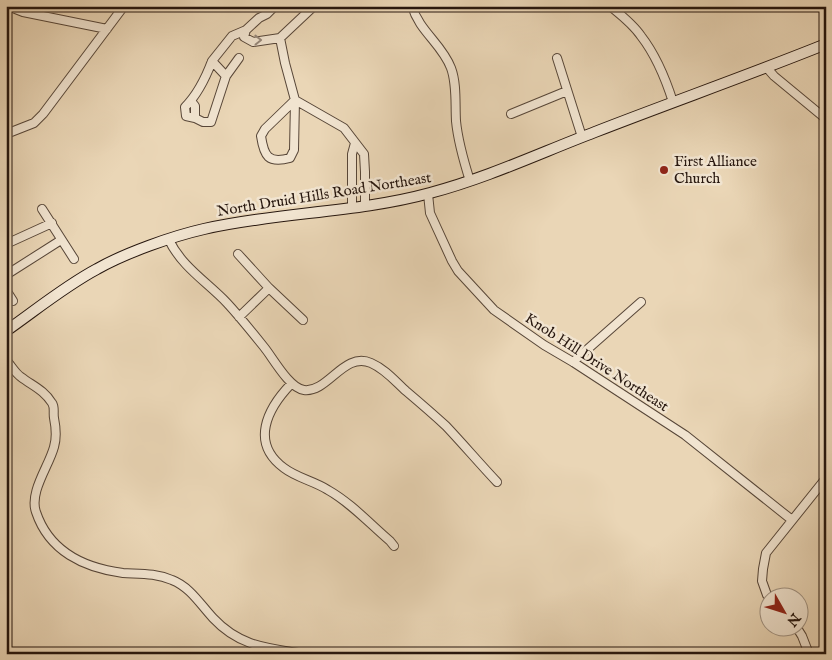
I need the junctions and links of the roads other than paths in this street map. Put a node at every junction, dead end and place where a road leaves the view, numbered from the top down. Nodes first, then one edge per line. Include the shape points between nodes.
1 (8, 6) edge
2 (124, 6) edge
3 (275, 6) edge
4 (314, 6) edge
5 (412, 6) edge
6 (610, 6) edge
7 (106, 29) junction
8 (246, 30) junction
9 (280, 38) junction
10 (826, 44) edge
11 (239, 58) dead end
12 (557, 58) dead end
13 (212, 61) junction
14 (767, 68) junction
15 (226, 76) junction
16 (568, 91) junction
17 (295, 100) junction
18 (673, 102) junction
19 (511, 114) dead end
20 (826, 119) edge
21 (6, 134) edge
22 (582, 137) junction
23 (356, 143) junction
24 (470, 181) junction
25 (428, 194) junction
26 (365, 205) junction
27 (352, 207) junction
28 (42, 209) dead end
29 (52, 223) junction
30 (61, 240) junction
31 (169, 240) junction
32 (6, 244) edge
33 (238, 254) dead end
34 (74, 259) dead end
35 (6, 274) edge
36 (269, 288) junction
37 (6, 290) edge
38 (13, 301) dead end
39 (641, 302) dead end
40 (239, 317) junction
41 (304, 320) dead end
42 (6, 331) edge
43 (6, 360) edge
44 (573, 362) junction
45 (292, 384) junction
46 (826, 478) edge
47 (497, 482) dead end
48 (792, 520) junction
49 (394, 546) dead end
50 (764, 588) edge
51 (803, 638) edge
52 (305, 654) edge
53 (809, 654) edge

1 - 7 street
2 - 7 street
3 - 8 street
4 - 9 street
5 - 24 street via 417,19 441,49 452,70 456,122
6 - 18 street via 641,36 659,67
7 - 21 street via 34,123
8 -> 9 street via 244,37 254,42
8 - 13 street via 232,36
9 - 17 street
10 - 14 main road, North Druid Hills Road Northeast
11 - 15 street
12 - 16 street
13 - 15 street
13 - 15 street via 185,107 186,116 212,122
14 - 18 main road, North Druid Hills Road Northeast
14 - 20 street
16 - 19 street
16 - 22 street
17 - 17 street via 261,136 263,151 275,160 290,158 294,150
17 - 23 street via 336,122
18 - 22 main road, North Druid Hills Road Northeast
22 - 24 main road, North Druid Hills Road Northeast
23 - 26 street via 364,154
23 - 27 street via 352,154
24 - 25 main road, North Druid Hills Road Northeast
25 - 26 main road, North Druid Hills Road Northeast
25 - 44 street, Knob Hill Drive Northeast via 430,213 458,271 494,310 544,346
26 - 27 main road, North Druid Hills Road Northeast
27 - 31 main road, North Druid Hills Road Northeast via 202,229
28 - 29 street
29 - 30 street
29 - 32 street
30 - 34 street
30 - 35 street
31 - 40 street via 187,267
31 - 42 main road, North Druid Hills Road Northeast via 98,268
33 - 36 street
36 - 40 street
36 - 41 street
37 - 38 street
39 - 44 street
40 - 45 street
43 - 52 street via 19,376 43,391 54,405 55,446 39,482 35,511 59,549 100,570 153,574 172,580 188,590 213,618 240,640
44 - 48 street, Knob Hill Drive Northeast via 685,435
45 - 47 street via 304,390 315,388 347,365 370,362 384,370 445,425
45 - 49 street via 281,395 264,427 265,442 272,456 283,468 340,497
46 - 48 street
48 - 50 street via 766,553 762,581
51 - 53 street

